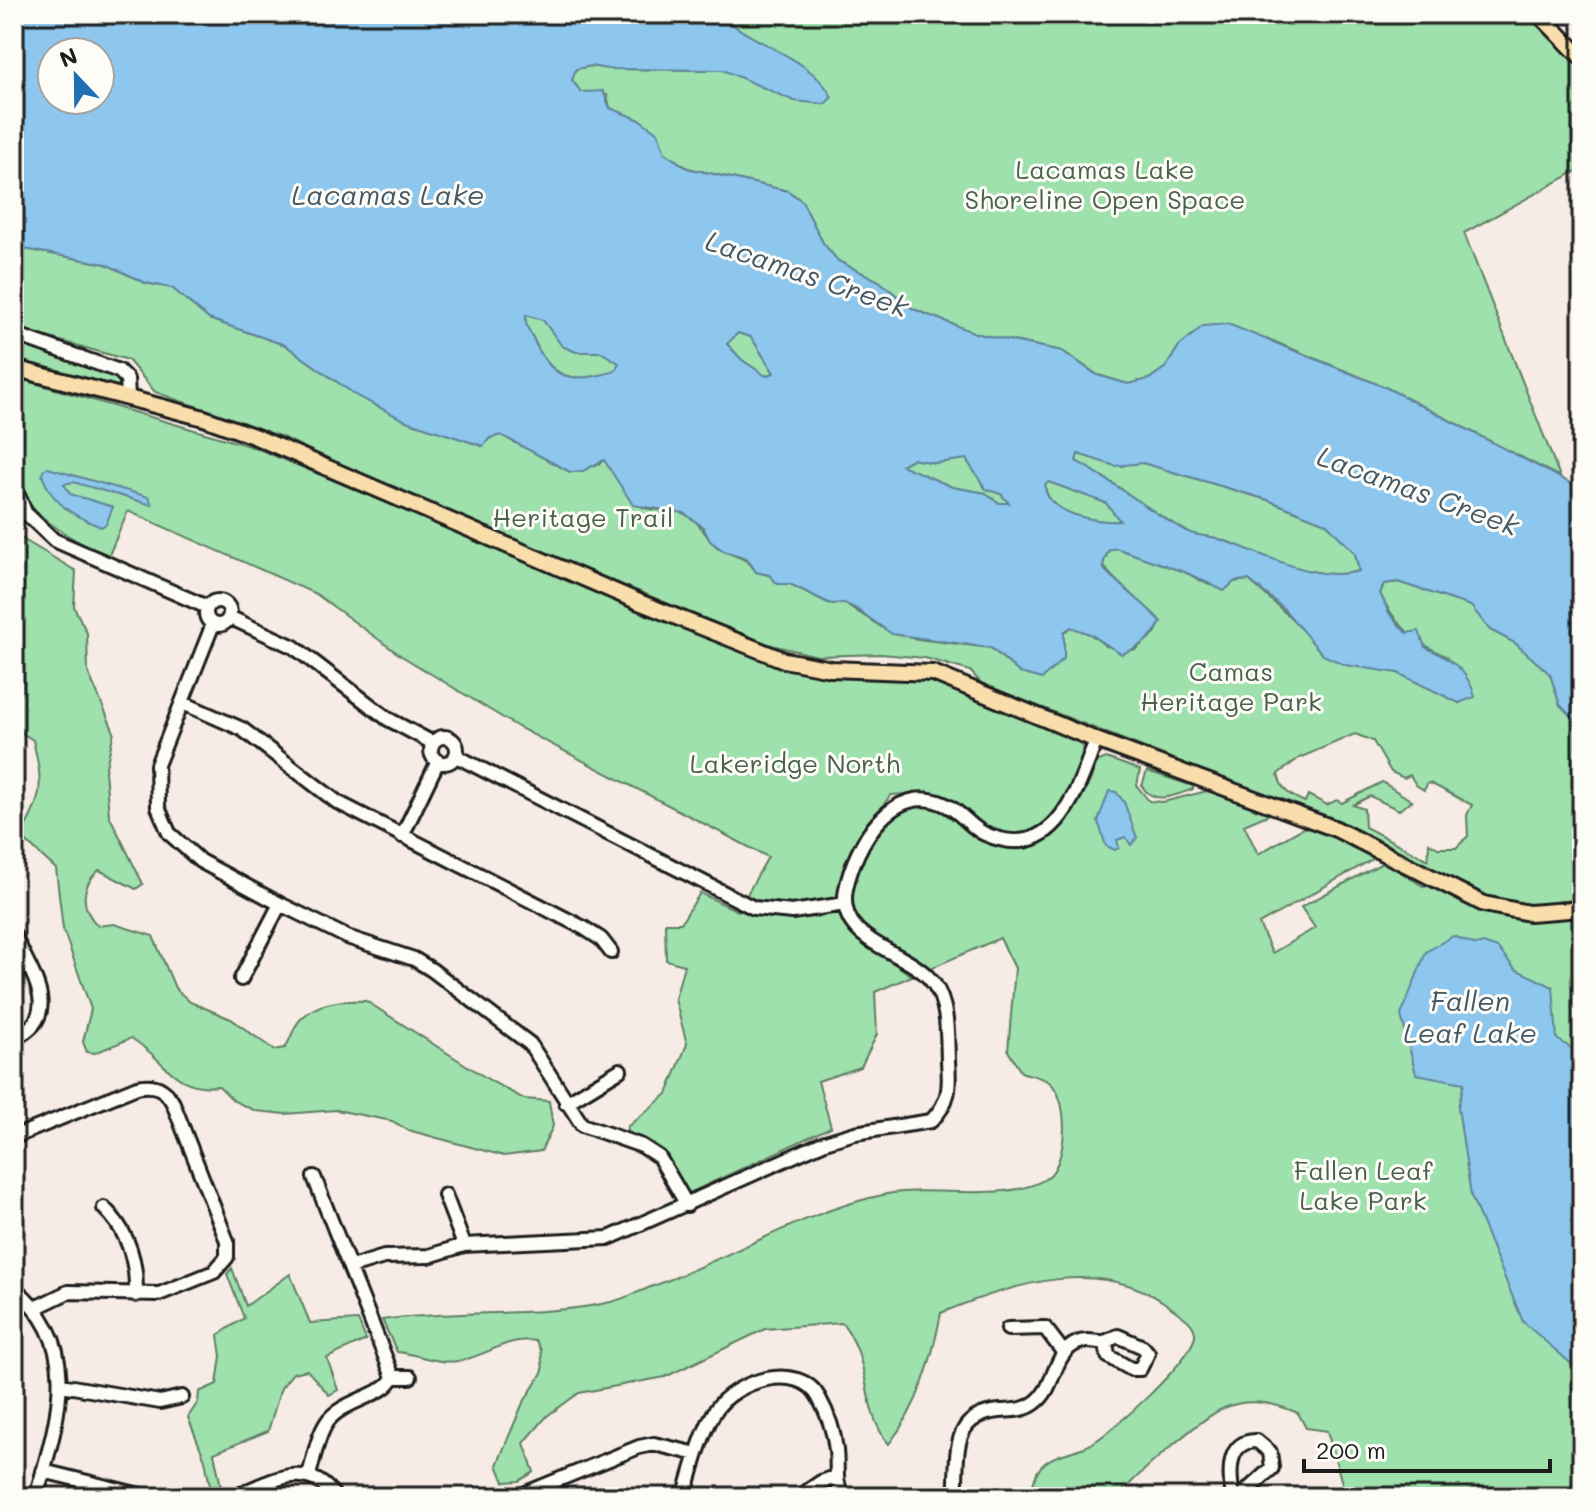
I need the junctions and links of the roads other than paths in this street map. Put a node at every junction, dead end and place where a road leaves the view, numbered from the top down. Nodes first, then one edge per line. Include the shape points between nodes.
1 (1539, 14) edge
2 (1582, 58) edge
3 (14, 334) edge
4 (14, 368) edge
5 (128, 397) junction
6 (14, 484) edge
7 (14, 502) edge
8 (25, 512) junction
9 (207, 607) junction
10 (229, 617) junction
11 (213, 624) junction
12 (183, 703) junction
13 (1096, 740) junction
14 (433, 743) junction
15 (456, 756) junction
16 (438, 761) junction
17 (402, 836) junction
18 (280, 904) junction
19 (845, 904) junction
20 (1582, 909) edge
21 (14, 935) edge
22 (611, 952) dead end
23 (241, 979) dead end
24 (14, 1038) edge
25 (620, 1070) dead end
26 (566, 1103) junction
27 (14, 1137) edge
28 (314, 1177) dead end
29 (445, 1195) dead end
30 (687, 1205) junction
31 (104, 1208) dead end
32 (464, 1245) junction
33 (351, 1267) junction
34 (14, 1288) edge
35 (136, 1295) junction
36 (35, 1308) junction
37 (1008, 1329) dead end
38 (1106, 1343) dead end
39 (1064, 1353) junction
40 (393, 1377) junction
41 (410, 1377) dead end
42 (61, 1385) junction
43 (182, 1397) dead end
44 (697, 1454) junction
45 (43, 1471) junction
46 (309, 1475) junction
47 (837, 1476) junction
48 (36, 1497) edge
49 (148, 1497) edge
50 (233, 1497) edge
51 (335, 1497) edge
52 (516, 1497) edge
53 (684, 1497) edge
54 (799, 1497) edge
55 (843, 1497) edge
56 (955, 1497) edge
57 (1233, 1497) edge
58 (1240, 1497) edge

1 - 2 main road
3 - 5 street via 119,371 127,379
4 - 5 main road
5 - 13 main road via 256,437 784,660 831,669 933,673
6 - 8 street
7 - 8 street
8 - 9 street via 64,545
9 - 10 street via 223,602
9 - 11 street
10 - 11 street
10 - 14 street via 294,647 388,719
11 - 12 street
12 - 17 street via 242,729 326,795
12 - 18 street via 157,765 158,807 169,833 200,861
13 - 19 street via 1070,807 1036,835 990,836 953,808 931,800 910,800 891,809 880,818 855,863
13 - 20 main road via 1336,829 1446,887 1507,910
14 - 15 street via 449,737 456,744
14 - 16 street
15 - 16 street
15 - 19 street via 754,908 792,912
16 - 17 street
17 - 22 street via 584,928
18 - 23 street
18 - 26 street via 432,970 530,1044
19 - 30 street via 862,934 920,969 936,987 945,1015 950,1085 942,1110 919,1125 825,1142
21 - 24 street via 42,999 42,1014 33,1028
25 - 26 street
26 - 30 street via 587,1128 659,1157
27 - 35 street via 137,1087 155,1086 168,1094 227,1241 222,1265 214,1272 159,1294
28 - 33 street
29 - 32 street
30 - 32 street via 600,1240
31 - 35 street via 118,1221 137,1267
32 - 33 street via 429,1256 384,1257
33 - 40 street
34 - 36 street
35 - 36 street via 68,1292
36 - 42 street via 52,1341
37 - 39 street via 1045,1328
38 - 39 street via 1081,1341
39 - 56 street via 1035,1403 984,1414 966,1426 958,1444
40 - 41 street
40 - 46 street via 388,1386 332,1416
42 - 43 street via 160,1402
42 - 45 street via 60,1410
44 - 47 street via 722,1401 770,1378 796,1378 818,1395 834,1435
44 - 52 street via 654,1444 639,1447
44 - 53 street
45 - 48 street
45 - 49 street
46 - 50 street via 293,1474
46 - 51 street
47 - 54 street
47 - 55 street
57 - 58 street via 1234,1451 1257,1441 1270,1452 1272,1468

